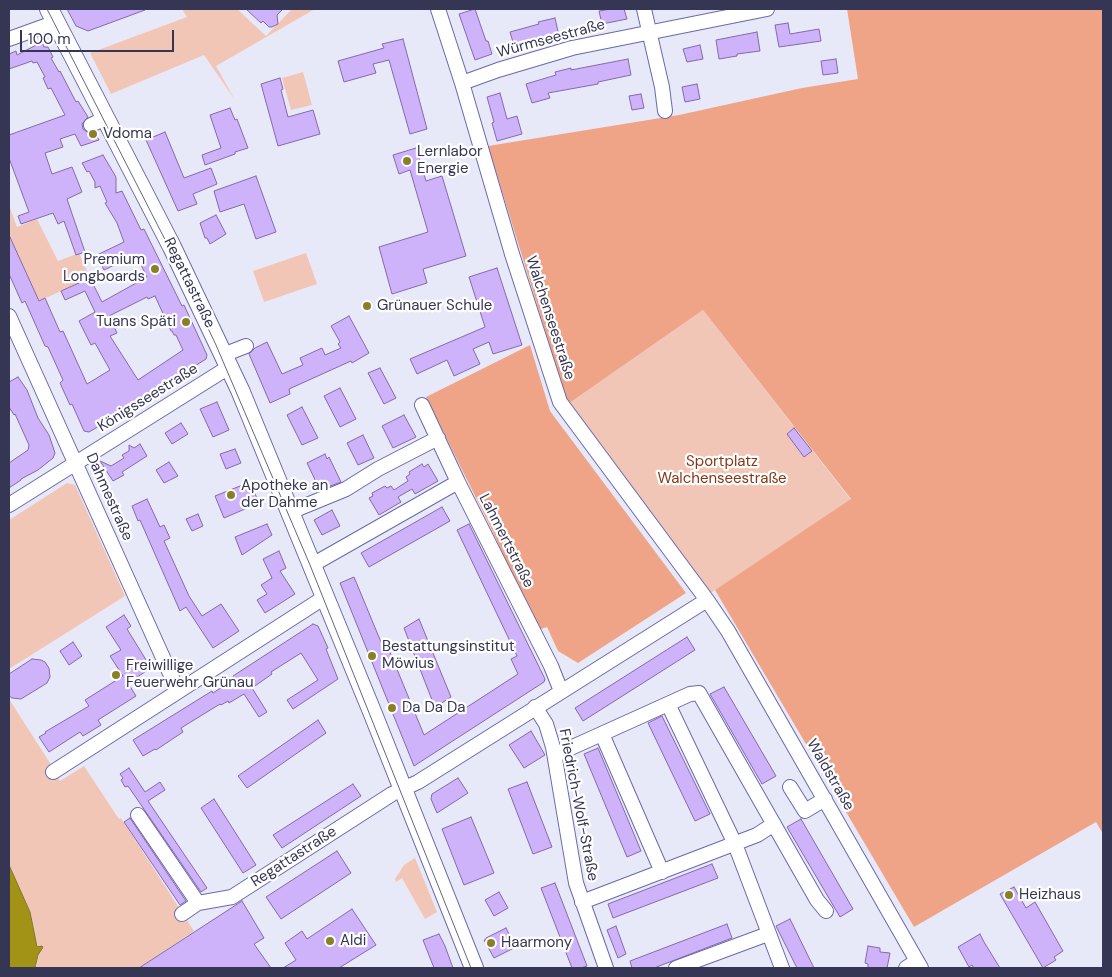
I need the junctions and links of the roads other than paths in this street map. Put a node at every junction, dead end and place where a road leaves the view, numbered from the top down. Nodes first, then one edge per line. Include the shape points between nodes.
1 (438, 9) edge
2 (644, 9) edge
3 (767, 9) edge
4 (53, 15) edge
5 (649, 32) junction
6 (9, 40) edge
7 (462, 83) junction
8 (665, 111) dead end
9 (9, 316) edge
10 (246, 346) dead end
11 (226, 361) junction
12 (422, 405) dead end
13 (438, 438) junction
14 (76, 462) junction
15 (458, 482) junction
16 (9, 505) edge
17 (290, 512) junction
18 (312, 565) junction
19 (325, 597) junction
20 (707, 600) junction
21 (561, 691) junction
22 (178, 692) junction
23 (668, 704) junction
24 (535, 707) junction
25 (602, 734) junction
26 (555, 755) junction
27 (53, 772) dead end
28 (790, 787) dead end
29 (403, 788) junction
30 (825, 799) junction
31 (138, 814) dead end
32 (774, 824) junction
33 (735, 844) junction
34 (662, 872) junction
35 (582, 902) junction
36 (198, 903) junction
37 (826, 911) dead end
38 (182, 914) dead end
39 (768, 934) junction
40 (915, 966) edge
41 (474, 968) edge
42 (606, 968) edge
43 (676, 968) edge
44 (782, 968) edge

1 - 7 street, Walchenseestraße
2 - 5 street
3 - 5 street, Würmseestraße
4 - 6 street
4 - 11 main road, Regattastraße via 98,121 172,247
5 - 7 street, Würmseestraße via 572,48
5 - 8 street
7 - 20 street, Walchenseestraße via 560,402
9 - 14 street, Dahmestraße
10 - 11 street, Königsseestraße
11 - 14 street, Königsseestraße
11 - 17 main road, Regattastraße
12 - 13 street, Lahmertstraße
13 - 15 street, Lahmertstraße
13 - 17 street via 346,489
14 - 16 street, Königsseestraße
14 - 22 street, Dahmestraße
15 - 18 street
15 - 21 street, Lahmertstraße
17 - 18 main road, Regattastraße
18 - 19 main road, Regattastraße
19 - 22 street
19 - 29 main road, Regattastraße
20 - 21 street
20 - 30 street, Waldstraße
21 - 24 street
22 - 27 street
23 - 25 street
23 - 32 street via 699,693
23 - 33 street
24 - 26 street, Friedrich-Wolf-Straße via 546,724
24 - 29 street via 418,782
25 - 26 street
25 - 34 street
26 - 35 street, Friedrich-Wolf-Straße
28 - 30 street via 804,811
29 - 36 street, Regattastraße via 232,897
29 - 41 main road, Regattastraße
30 - 40 street, Waldstraße
31 - 36 street
32 - 33 street
32 - 37 street
33 - 34 street
33 - 39 street
34 - 35 street
35 - 42 street, Friedrich-Wolf-Straße
36 - 38 street, Regattastraße
39 - 43 street
39 - 44 street

